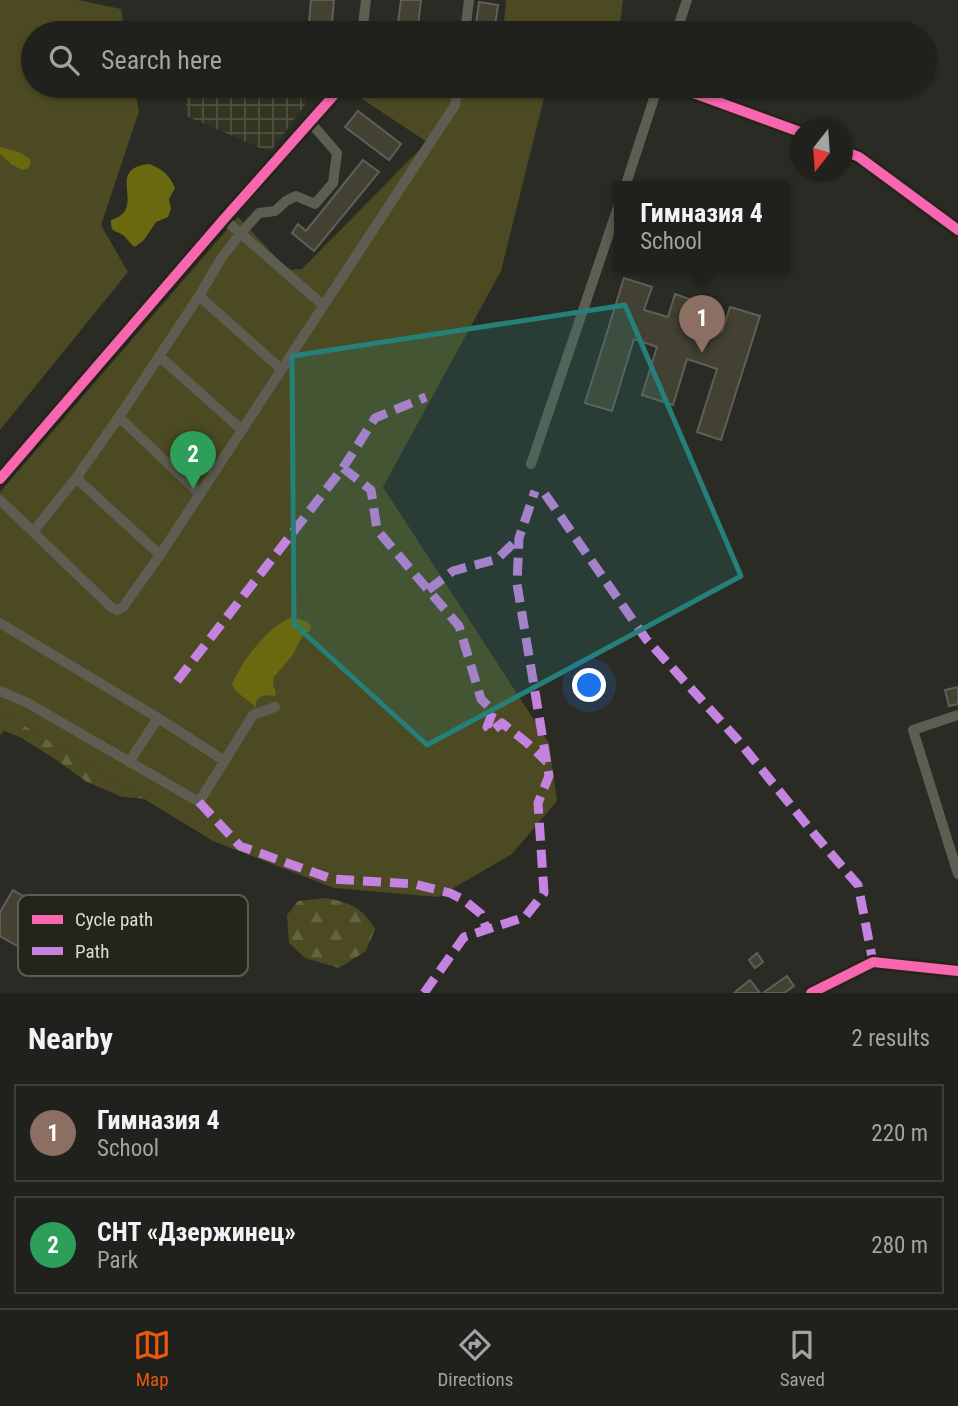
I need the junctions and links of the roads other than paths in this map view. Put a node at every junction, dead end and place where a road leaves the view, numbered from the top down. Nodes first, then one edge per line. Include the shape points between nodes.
1 (366, 0) edge
2 (469, 0) edge
3 (687, 0) edge
4 (363, 21) edge
5 (466, 21) edge
6 (680, 21) edge
7 (331, 98) edge
8 (456, 98) edge
9 (655, 98) edge
10 (708, 98) edge
11 (310, 122) junction
12 (790, 128) edge
13 (853, 155) edge
14 (627, 181) edge
15 (224, 219) junction
16 (614, 219) edge
17 (958, 230) edge
18 (241, 233) junction
19 (199, 296) junction
20 (323, 305) junction
21 (159, 356) junction
22 (281, 369) junction
23 (119, 416) junction
24 (242, 430) junction
25 (531, 464) dead end
26 (76, 478) junction
27 (0, 479) edge
28 (200, 494) junction
29 (0, 500) edge
30 (33, 532) junction
31 (160, 555) junction
32 (0, 624) edge
33 (0, 691) edge
34 (275, 708) dead end
35 (958, 715) edge
36 (158, 718) junction
37 (225, 761) junction
38 (130, 762) junction
39 (958, 874) edge
40 (958, 971) edge
41 (811, 993) edge

1 - 4 street
2 - 5 street
3 - 6 street
7 - 11 street
8 - 20 street
9 - 14 street
10 - 12 street
11 - 15 street
11 - 18 street via 337,153 333,183 315,204 296,196 275,211 259,213
13 - 17 street
15 - 18 street
15 - 27 street
16 - 25 street
18 - 19 street
18 - 20 street
19 - 21 street
19 - 22 street
20 - 22 street
21 - 23 street
21 - 24 street
22 - 24 street
23 - 26 street
23 - 28 street
24 - 28 street
26 - 30 street
26 - 31 street
28 - 31 street
29 - 30 street
30 - 31 street via 117,610
32 - 36 street
33 - 38 street
34 - 37 street via 253,715
35 - 39 street via 913,730
36 - 37 street
36 - 38 street
37 - 38 street via 200,803
40 - 41 street via 873,962

